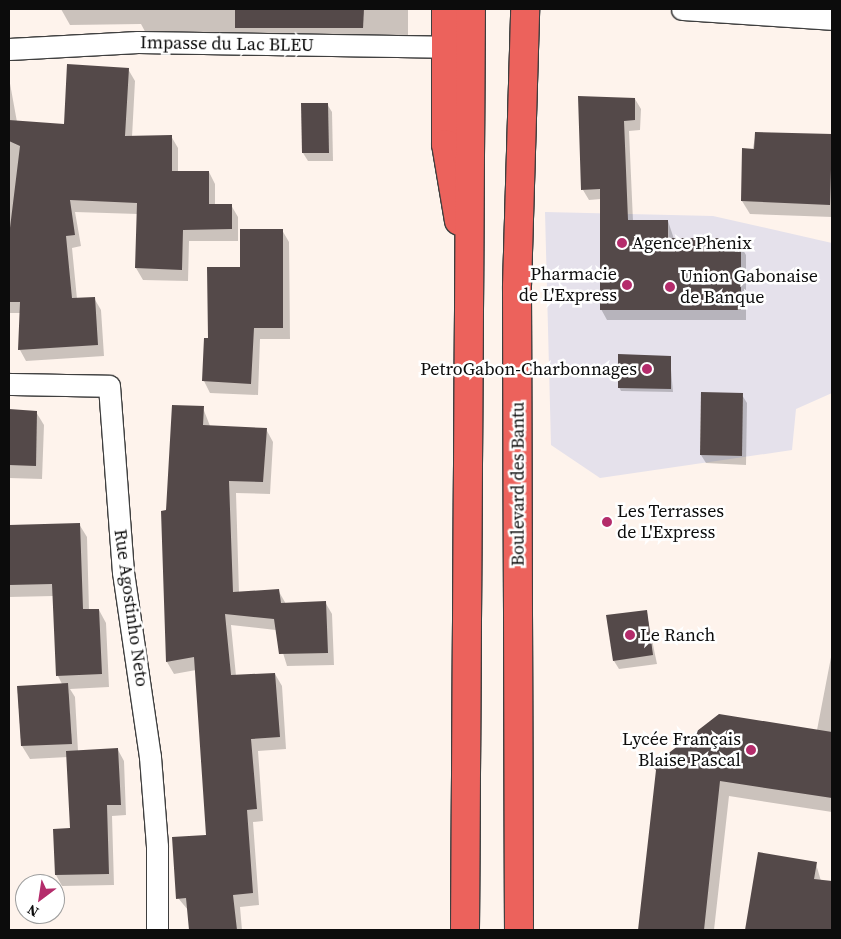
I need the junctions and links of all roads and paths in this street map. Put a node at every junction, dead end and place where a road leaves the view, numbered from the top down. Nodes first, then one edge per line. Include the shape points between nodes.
1 (446, 9) edge
2 (471, 9) edge
3 (525, 9) edge
4 (682, 9) edge
5 (832, 19) edge
6 (445, 47) junction
7 (9, 49) edge
8 (468, 236) junction
9 (9, 384) edge
10 (156, 930) edge
11 (465, 930) edge
12 (519, 930) edge

1 - 6 highway
2 - 8 highway
3 - 12 highway, Boulevard des Bantu via 517,286
4 - 5 street
6 - 7 street, Impasse du Lac BLEU via 138,42
6 - 8 highway via 449,183 456,215
8 - 11 highway
9 - 10 street, Rue Agostinho Neto via 109,386 123,572 150,757 157,846

